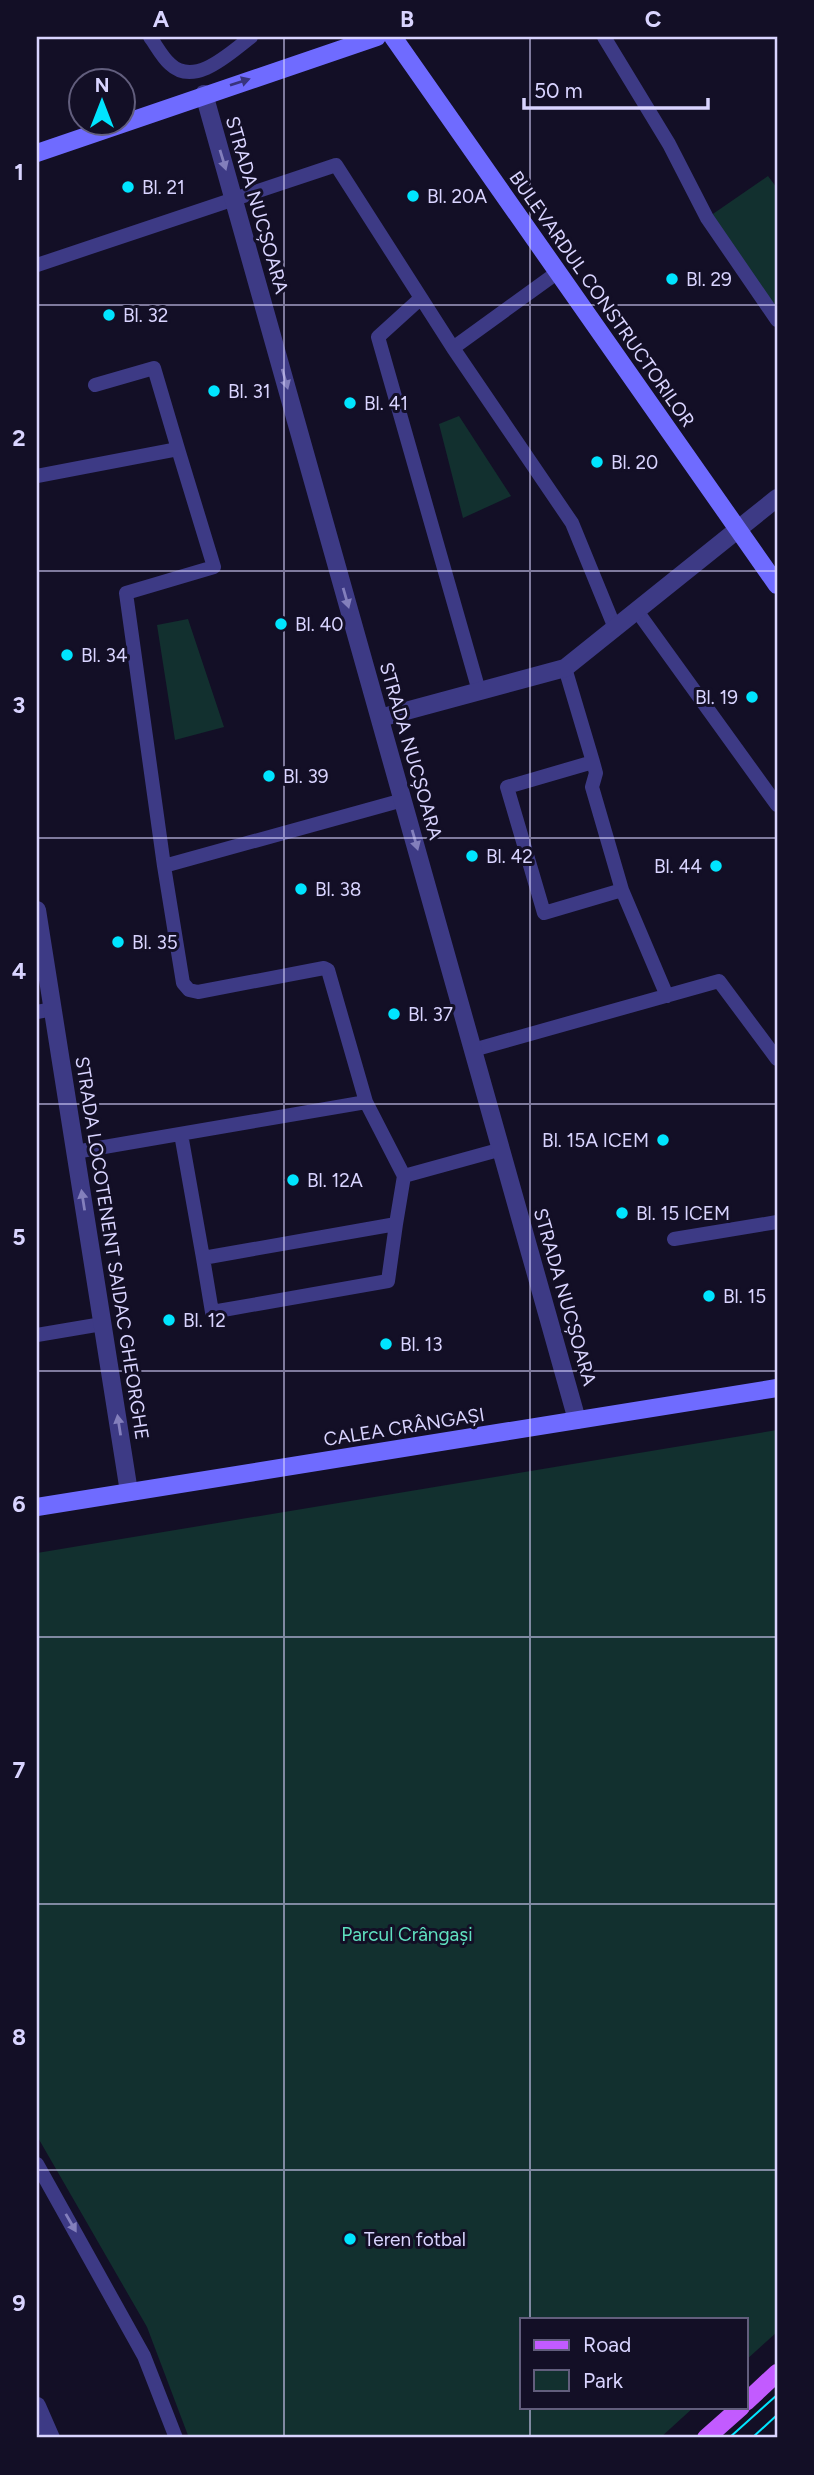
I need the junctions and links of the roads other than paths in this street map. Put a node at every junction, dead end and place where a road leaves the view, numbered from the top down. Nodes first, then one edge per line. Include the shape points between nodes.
1 (150, 37) edge
2 (251, 37) edge
3 (377, 37) edge
4 (393, 37) edge
5 (604, 37) edge
6 (204, 94) junction
7 (37, 153) edge
8 (234, 199) junction
9 (37, 265) edge
10 (558, 272) junction
11 (421, 298) junction
12 (777, 320) edge
13 (453, 348) junction
14 (95, 385) dead end
15 (178, 449) junction
16 (37, 476) edge
17 (777, 498) edge
18 (739, 530) junction
19 (777, 585) edge
20 (637, 611) junction
21 (615, 628) junction
22 (565, 668) junction
23 (479, 691) junction
24 (380, 718) junction
25 (593, 762) junction
26 (403, 800) junction
27 (777, 805) edge
28 (164, 866) junction
29 (622, 890) junction
30 (37, 909) edge
31 (667, 996) junction
32 (45, 1011) edge
33 (474, 1050) junction
34 (777, 1059) edge
35 (366, 1102) junction
36 (181, 1134) junction
37 (502, 1150) junction
38 (75, 1152) junction
39 (404, 1175) junction
40 (777, 1222) edge
41 (396, 1224) junction
42 (674, 1240) dead end
43 (202, 1258) junction
44 (102, 1324) junction
45 (37, 1335) edge
46 (777, 1388) edge
47 (577, 1420) junction
48 (129, 1492) junction
49 (37, 1507) edge
50 (37, 2164) edge
51 (777, 2373) edge
52 (748, 2400) edge
53 (37, 2406) edge
54 (740, 2408) edge
55 (51, 2438) edge
56 (176, 2438) edge
57 (706, 2438) edge

1 - 2 lane via 171,65 189,73 210,67
6 -> 3 street
4 - 10 street, BULEVARDUL CONSTRUCTORILOR
5 - 12 lane via 669,144 707,218
6 - 7 street
6 -> 8 street, STRADA NUCȘOARA
8 - 9 lane
8 - 11 lane via 335,165
8 -> 24 street, STRADA NUCȘOARA
10 - 13 lane
10 - 18 street, BULEVARDUL CONSTRUCTORILOR
11 - 13 lane
11 - 23 lane via 378,337
13 - 21 lane via 572,523
14 - 15 lane via 154,368
15 - 16 lane
15 - 28 lane via 214,567 126,593
17 - 18 street
18 - 19 street, BULEVARDUL CONSTRUCTORILOR
18 - 20 street
20 - 21 street
20 - 27 lane
21 - 22 street
22 - 23 street
22 - 25 lane
23 - 24 street
24 - 26 street, STRADA NUCȘOARA
25 - 29 lane via 592,787
25 - 29 lane via 507,787 544,913
26 - 28 lane
26 -> 33 street, STRADA NUCȘOARA
28 - 35 lane via 185,987 198,992 326,969
29 - 31 lane
30 - 32 street, STRADA LOCOTENENT SAIDAC GHEORGHE
31 - 33 lane
31 - 34 lane via 719,981
32 - 38 street, STRADA LOCOTENENT SAIDAC GHEORGHE
33 - 37 street, STRADA NUCȘOARA
35 - 36 lane
35 - 39 lane
36 - 38 lane
36 - 43 lane
37 - 39 lane
37 - 47 street, STRADA NUCȘOARA
44 -> 38 street, STRADA LOCOTENENT SAIDAC GHEORGHE
39 - 41 lane
40 - 42 lane
41 - 43 lane
41 - 43 lane via 388,1281 374,1284 212,1312
44 - 45 lane
48 -> 44 street, STRADA LOCOTENENT SAIDAC GHEORGHE
46 - 47 street, CALEA CRÂNGAȘI
47 - 48 street, CALEA CRÂNGAȘI
48 - 49 street, CALEA CRÂNGAȘI
50 -> 56 lane via 144,2356
51 - 52 main road
53 - 55 street
54 - 57 main road

